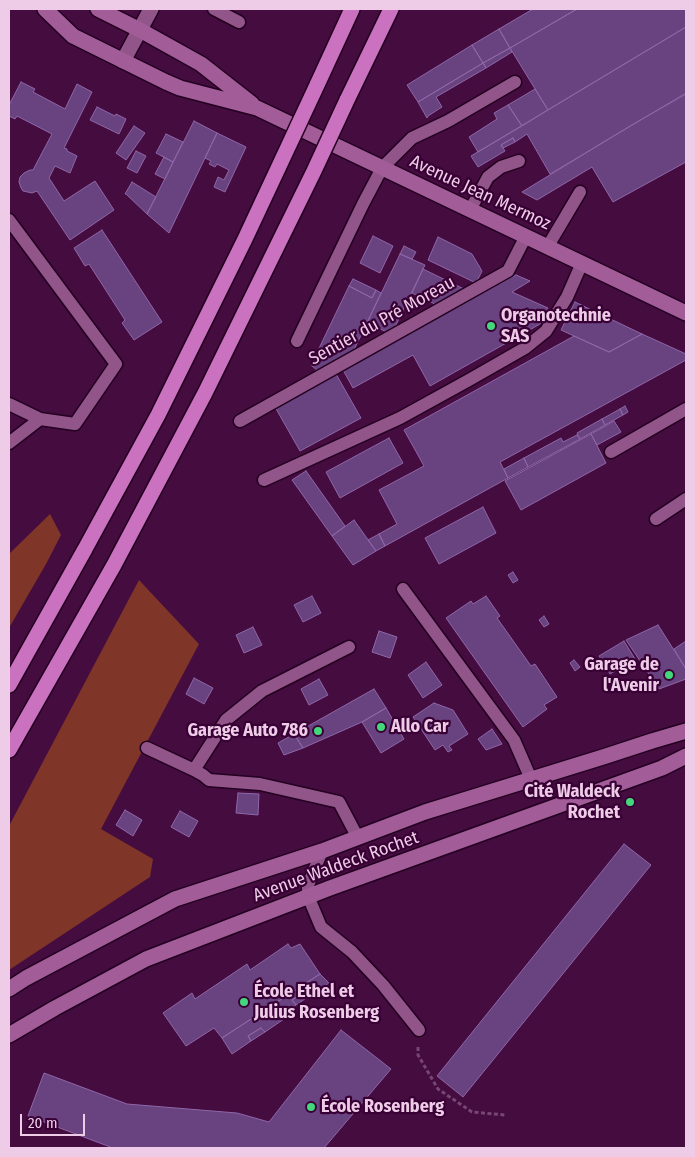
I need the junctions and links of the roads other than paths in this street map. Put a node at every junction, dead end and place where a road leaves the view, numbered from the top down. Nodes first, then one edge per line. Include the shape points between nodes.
1 (45, 9) edge
2 (98, 9) edge
3 (151, 9) edge
4 (214, 9) edge
5 (352, 9) edge
6 (391, 9) edge
7 (240, 22) dead end
8 (140, 30) junction
9 (123, 61) junction
10 (515, 82) dead end
11 (257, 108) junction
12 (519, 161) dead end
13 (382, 168) junction
14 (580, 192) dead end
15 (470, 210) junction
16 (9, 220) edge
17 (526, 236) junction
18 (548, 246) junction
19 (582, 263) junction
20 (686, 313) edge
21 (297, 341) dead end
22 (9, 404) edge
23 (686, 409) edge
24 (40, 419) junction
25 (240, 421) dead end
26 (9, 442) edge
27 (611, 452) dead end
28 (264, 480) dead end
29 (686, 498) edge
30 (656, 520) dead end
31 (404, 588) dead end
32 (349, 647) dead end
33 (9, 685) edge
34 (686, 731) edge
35 (147, 748) dead end
36 (9, 750) edge
37 (686, 756) edge
38 (194, 770) junction
39 (531, 778) junction
40 (358, 838) junction
41 (322, 852) junction
42 (308, 896) junction
43 (9, 989) edge
44 (419, 1030) road end
45 (9, 1036) edge

1 - 9 main road, Avenue Jean Mermoz via 74,36
2 - 8 main road, Avenue Jean Mermoz
3 - 8 street
4 - 7 lane
5 - 33 highway, bridge via 245,239 162,406
6 - 36 highway, bridge via 213,376 114,565
8 - 9 street
8 - 11 main road, Avenue Jean Mermoz via 201,64
9 - 11 main road, Avenue Jean Mermoz via 180,88
10 - 13 lane via 412,138
11 - 13 main road, Avenue Jean Mermoz
12 - 15 lane via 501,167 488,177
13 - 15 main road, Avenue Jean Mermoz
13 - 21 lane
14 - 18 lane
15 - 17 main road, Avenue Jean Mermoz
16 - 24 lane via 116,364 75,424
17 - 18 main road, Avenue Jean Mermoz
17 - 25 lane, Sentier du Pré Moreau via 508,270
18 - 19 main road, Avenue Jean Mermoz
19 - 20 main road, Avenue Jean Mermoz
19 - 28 lane via 546,332 525,348 400,418
22 - 24 lane
23 - 27 lane
24 - 26 lane
29 - 30 lane
31 - 39 lane via 514,740
32 - 38 lane via 262,691 226,720
34 - 39 main road, Avenue Waldeck Rochet
35 - 38 lane
37 - 42 main road, Avenue Waldeck Rochet via 662,768
38 - 40 lane via 209,780 260,784 340,802
39 - 40 main road, Avenue Waldeck Rochet via 425,812
40 - 41 main road, Avenue Waldeck Rochet
41 - 42 lane via 308,885
41 - 43 main road, Avenue Waldeck Rochet via 176,899
42 - 44 lane via 321,927 352,952
42 - 45 main road, Avenue Waldeck Rochet via 146,959

